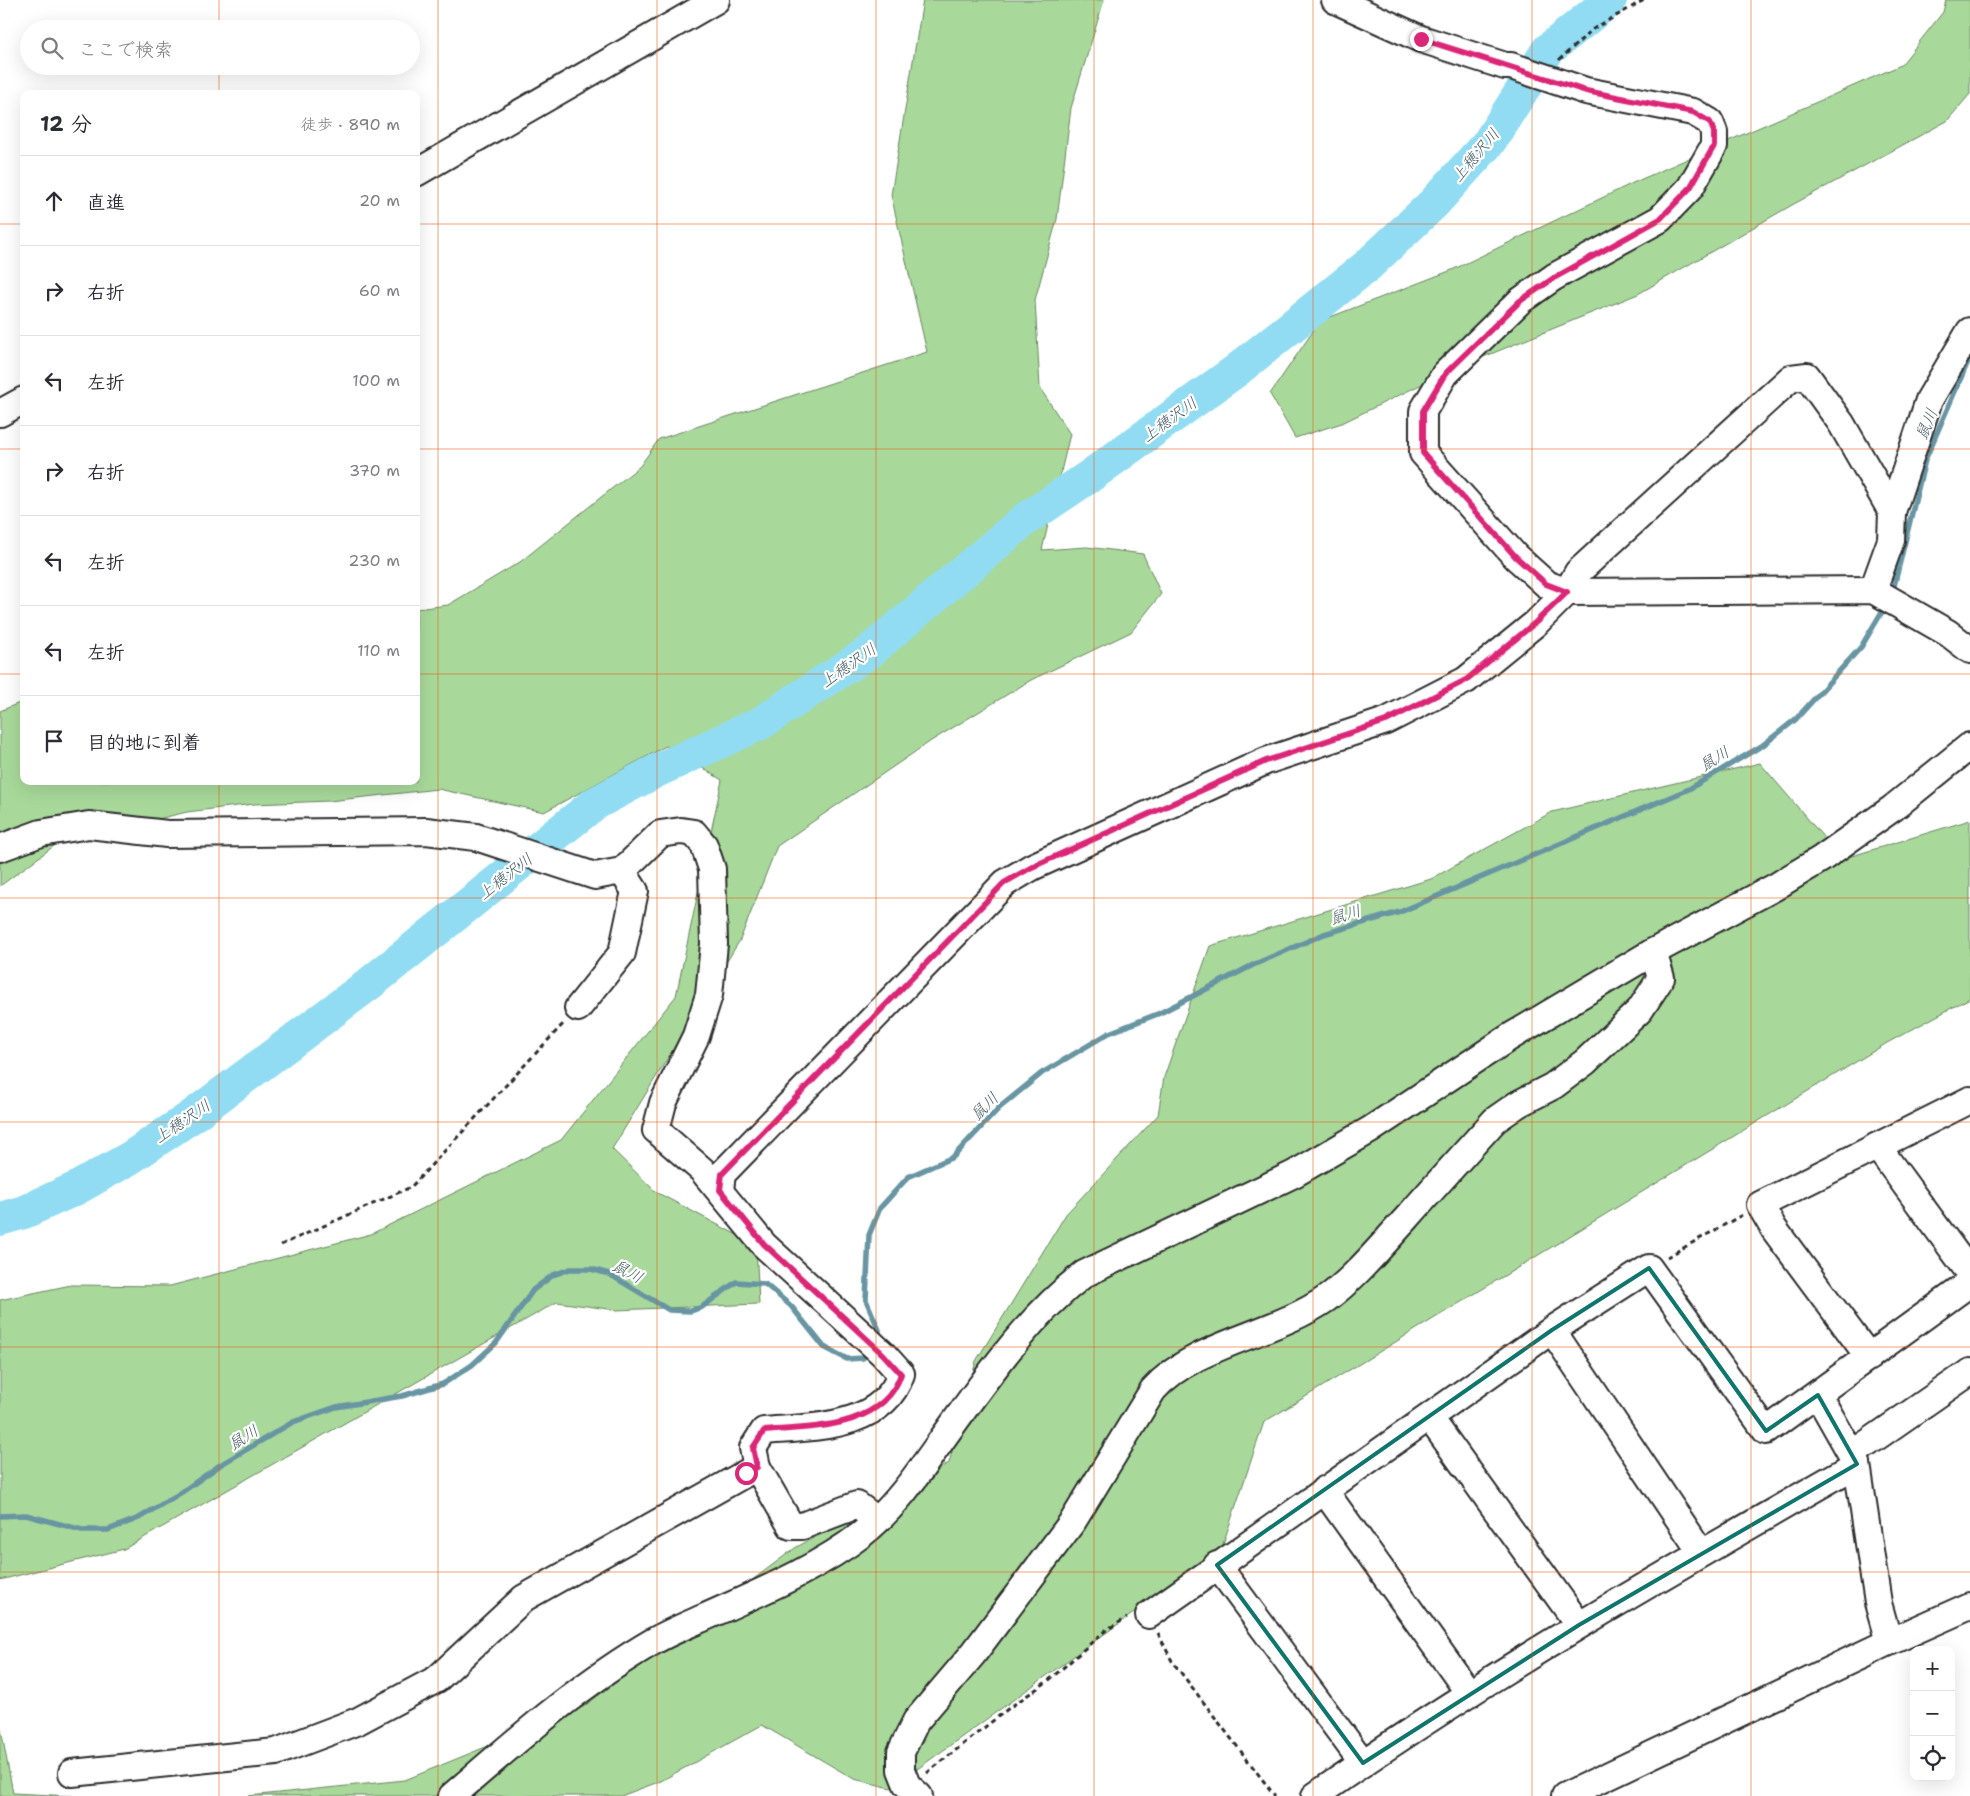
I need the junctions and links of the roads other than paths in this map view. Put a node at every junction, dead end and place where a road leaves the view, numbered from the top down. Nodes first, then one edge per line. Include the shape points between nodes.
1 (716, 0) edge
2 (1335, 0) edge
3 (420, 171) edge
4 (1970, 331) edge
5 (20, 402) edge
6 (0, 413) edge
7 (1892, 512) junction
8 (1876, 591) junction
9 (1567, 592) junction
10 (1970, 650) edge
11 (1970, 746) edge
12 (0, 848) edge
13 (622, 871) junction
14 (1653, 952) junction
15 (578, 1008) road end
16 (1970, 1100) edge
17 (1877, 1146) junction
18 (720, 1190) junction
19 (1970, 1273) edge
20 (1970, 1283) edge
21 (1552, 1330) junction
22 (1869, 1357) junction
23 (1970, 1372) edge
24 (1818, 1395) junction
25 (1430, 1418) junction
26 (1854, 1459) junction
27 (757, 1467) junction
28 (1324, 1490) junction
29 (877, 1520) junction
30 (1701, 1552) junction
31 (1217, 1565) junction
32 (1970, 1606) edge
33 (1149, 1615) road end
34 (1579, 1624) junction
35 (1889, 1642) junction
36 (1469, 1692) junction
37 (1362, 1763) junction
38 (72, 1773) dead end
39 (913, 1791) edge
40 (452, 1796) edge
41 (1315, 1796) edge
42 (1565, 1796) edge

1 - 3 street
2 - 9 street via 1421,39 1586,91 1693,112 1710,122 1714,132 1714,146 1690,188 1660,219 1554,278 1520,301 1445,374 1423,411 1423,453 1516,557 1546,584
4 - 7 street via 1929,400
5 - 6 street
7 - 8 street via 1891,540
7 - 9 street via 1841,423 1807,376 1791,378 1578,572
8 - 9 street
8 - 10 street via 1948,633
9 - 18 street via 1466,680 1386,721 1266,761 1032,867 1004,883 722,1174
11 - 14 street via 1893,808 1821,859
12 - 13 street via 42,833 89,825 167,834 426,831 476,837 594,876
13 - 15 street via 635,891 622,953
13 - 18 street via 660,834 681,831 694,833 704,845 712,869 714,944 709,995 696,1036 663,1103 656,1130
14 - 29 street via 1510,1037 1370,1130 1294,1174 1084,1274 1060,1293 1006,1350 912,1482
14 - 39 street via 1661,978 1640,1010 1585,1062 1495,1120 1366,1263 1327,1298 1291,1320 1195,1358 1163,1378 1073,1520 972,1654 916,1721 901,1752 901,1770
16 - 17 street
17 - 19 street
17 - 22 street via 1760,1205 1774,1229
18 - 27 street via 764,1244 901,1374 896,1388 870,1411 840,1425 764,1431 753,1448
20 - 22 street
21 - 24 street via 1649,1268 1766,1431
21 - 25 street
21 - 30 street
22 - 24 street
23 - 26 street
24 - 26 street
25 - 28 street
25 - 34 street
26 - 30 street
26 - 35 street via 1878,1603
27 - 29 street via 792,1526 802,1526 857,1505
27 - 38 street via 524,1598 437,1679 358,1720 276,1752
28 - 31 street
28 - 36 street
29 - 40 street via 835,1553 656,1639 605,1670 557,1706
30 - 34 street
31 - 33 street
31 - 37 street
32 - 35 street
34 - 36 street
35 - 42 street
36 - 37 street
37 - 41 street

